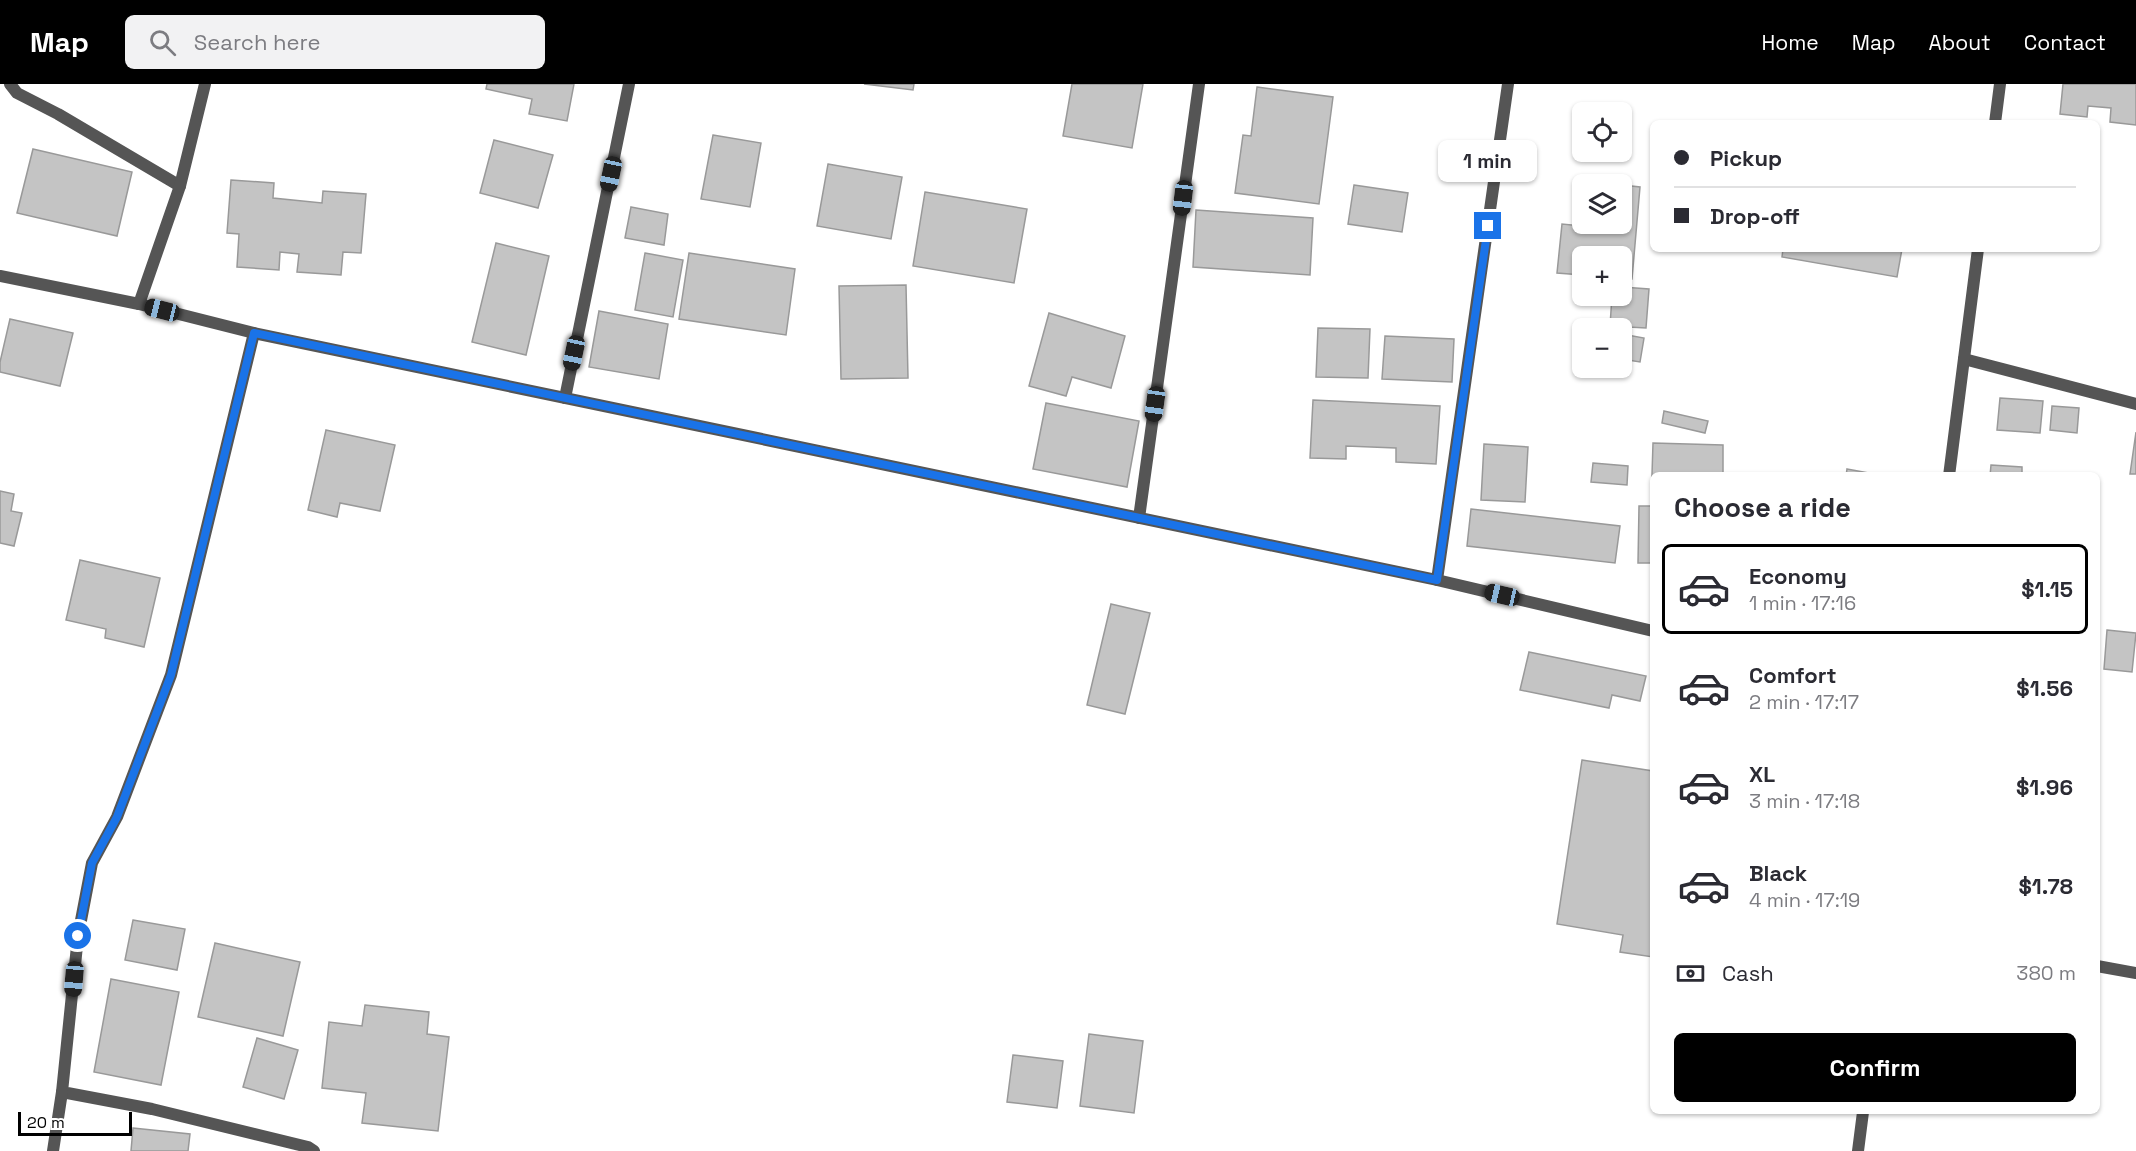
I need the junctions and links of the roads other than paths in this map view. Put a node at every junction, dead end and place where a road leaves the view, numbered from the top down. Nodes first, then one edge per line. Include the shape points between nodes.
1 (10, 84) edge
2 (205, 84) edge
3 (629, 84) edge
4 (1199, 84) edge
5 (1508, 84) edge
6 (2000, 84) edge
7 (1995, 120) edge
8 (180, 186) junction
9 (1978, 252) edge
10 (0, 276) edge
11 (139, 304) junction
12 (254, 333) junction
13 (1964, 359) junction
14 (565, 398) junction
15 (2136, 404) edge
16 (1950, 472) edge
17 (1140, 518) junction
18 (1437, 580) junction
19 (1650, 630) edge
20 (2100, 967) edge
21 (2136, 973) edge
22 (62, 1092) junction
23 (1863, 1114) edge
24 (53, 1151) edge
25 (314, 1151) edge
26 (1858, 1151) edge

1 - 8 street via 17,93
2 - 8 street
3 - 14 street
4 - 17 street
5 - 18 street
6 - 7 street
8 - 11 street
9 - 13 street
10 - 11 street
11 - 12 street
12 - 14 street
12 - 22 street via 171,675 117,817 92,863 78,936
13 - 15 street
13 - 16 street
14 - 17 street
17 - 18 street
18 - 19 street
20 - 21 street
22 - 24 street
22 - 25 street via 152,1109
23 - 26 street

